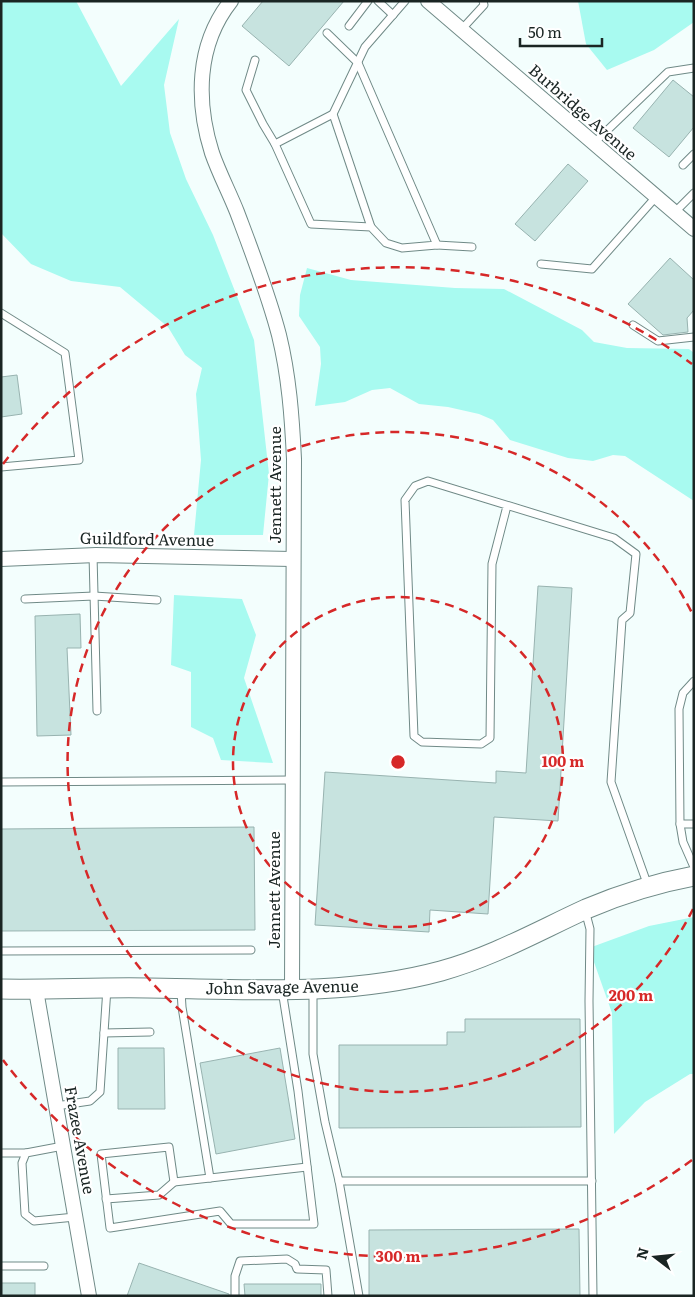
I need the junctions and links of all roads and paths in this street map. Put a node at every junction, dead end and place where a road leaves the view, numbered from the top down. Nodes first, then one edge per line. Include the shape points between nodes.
1 (231, 1) edge
2 (368, 1) edge
3 (378, 1) edge
4 (405, 1) edge
5 (428, 1) edge
6 (483, 1) edge
7 (393, 15) junction
8 (349, 26) dead end
9 (461, 30) junction
10 (327, 33) dead end
11 (255, 60) dead end
12 (358, 62) junction
13 (694, 68) edge
14 (333, 114) junction
15 (594, 143) junction
16 (275, 144) junction
17 (694, 154) edge
18 (683, 165) dead end
19 (694, 193) edge
20 (656, 198) junction
21 (674, 213) junction
22 (371, 227) junction
23 (694, 229) edge
24 (438, 245) junction
25 (472, 247) dead end
26 (541, 264) dead end
27 (1, 313) edge
28 (633, 325) dead end
29 (694, 337) edge
30 (1, 467) edge
31 (507, 506) junction
32 (93, 555) junction
33 (1, 559) edge
34 (292, 559) junction
35 (94, 596) junction
36 (25, 599) dead end
37 (157, 600) dead end
38 (694, 680) edge
39 (97, 711) dead end
40 (292, 780) junction
41 (1, 782) edge
42 (680, 824) junction
43 (694, 824) edge
44 (694, 867) edge
45 (694, 876) edge
46 (648, 886) junction
47 (585, 910) junction
48 (251, 950) dead end
49 (1, 952) edge
50 (107, 988) junction
51 (181, 988) junction
52 (1, 989) edge
53 (36, 990) junction
54 (287, 990) junction
55 (313, 990) junction
56 (104, 1032) junction
57 (150, 1032) dead end
58 (56, 1106) junction
59 (63, 1146) junction
60 (1, 1153) edge
61 (26, 1153) junction
62 (307, 1167) junction
63 (210, 1178) junction
64 (592, 1180) junction
65 (339, 1181) junction
66 (174, 1182) junction
67 (106, 1199) junction
68 (75, 1217) junction
69 (1, 1266) edge
70 (44, 1266) dead end
71 (89, 1296) edge
72 (234, 1296) edge
73 (328, 1296) edge
74 (358, 1296) edge
75 (592, 1296) edge

1 - 34 street, Jennett Avenue via 205,53 201,81 205,126 264,288 289,382 294,459
2 - 8 lane
3 - 7 lane
4 - 7 lane
5 - 9 street, Burbridge Avenue
6 - 9 lane via 484,5
7 - 12 lane via 365,46
9 - 15 street, Burbridge Avenue
10 - 12 lane
11 - 16 lane via 246,90
12 - 14 lane
12 - 24 lane
13 - 15 lane via 668,72
14 - 16 lane
14 - 22 lane
15 - 20 street, Burbridge Avenue
16 - 22 lane via 311,224
17 - 18 lane
19 - 21 lane
20 - 21 street, Burbridge Avenue
20 - 26 lane via 592,269
21 - 23 street, Burbridge Avenue
22 - 24 lane via 386,243 402,248
24 - 25 lane
27 - 30 lane via 64,353 79,460
28 - 29 lane via 658,341
31 - 31 lane via 428,481 415,486 405,500 414,736 422,742 480,744 490,738 492,564
31 - 46 lane via 614,538 636,554 630,613 622,620 611,782
32 - 33 street, Guildford Avenue
32 - 34 street, Guildford Avenue
32 - 35 lane
34 - 40 street, Jennett Avenue
35 - 36 lane
35 - 37 lane
35 - 39 lane
38 - 42 lane via 683,693 679,709
40 - 41 lane
40 - 54 street, Jennett Avenue
42 - 43 lane
42 - 44 lane via 683,842
45 - 46 main road, John Savage Avenue
46 - 47 main road, John Savage Avenue
47 - 55 main road, John Savage Avenue via 497,952 442,971 384,983
47 - 64 lane via 590,929
48 - 49 lane
50 - 51 main road, John Savage Avenue
50 - 53 main road, John Savage Avenue
50 - 56 lane
51 - 54 main road, John Savage Avenue
51 - 63 lane
52 - 53 main road, John Savage Avenue
53 - 58 street, Frazee Avenue
54 - 55 main road, John Savage Avenue
54 - 62 lane
55 - 65 lane via 313,1054
56 - 57 lane
56 - 58 lane via 100,1092 90,1101
58 - 59 street, Frazee Avenue
59 - 61 lane
59 - 68 street, Frazee Avenue
60 - 61 lane
61 - 68 lane via 22,1163 25,1214 34,1221
62 - 63 lane
62 - 67 lane via 314,1224 231,1224 220,1211 110,1228
63 - 66 lane
64 - 65 lane
64 - 75 lane
65 - 74 lane
66 - 67 lane via 159,1195
66 - 67 lane via 169,1147 101,1154
68 - 71 street, Frazee Avenue
69 - 70 lane
72 - 73 lane via 240,1261 287,1259 297,1268 326,1270

